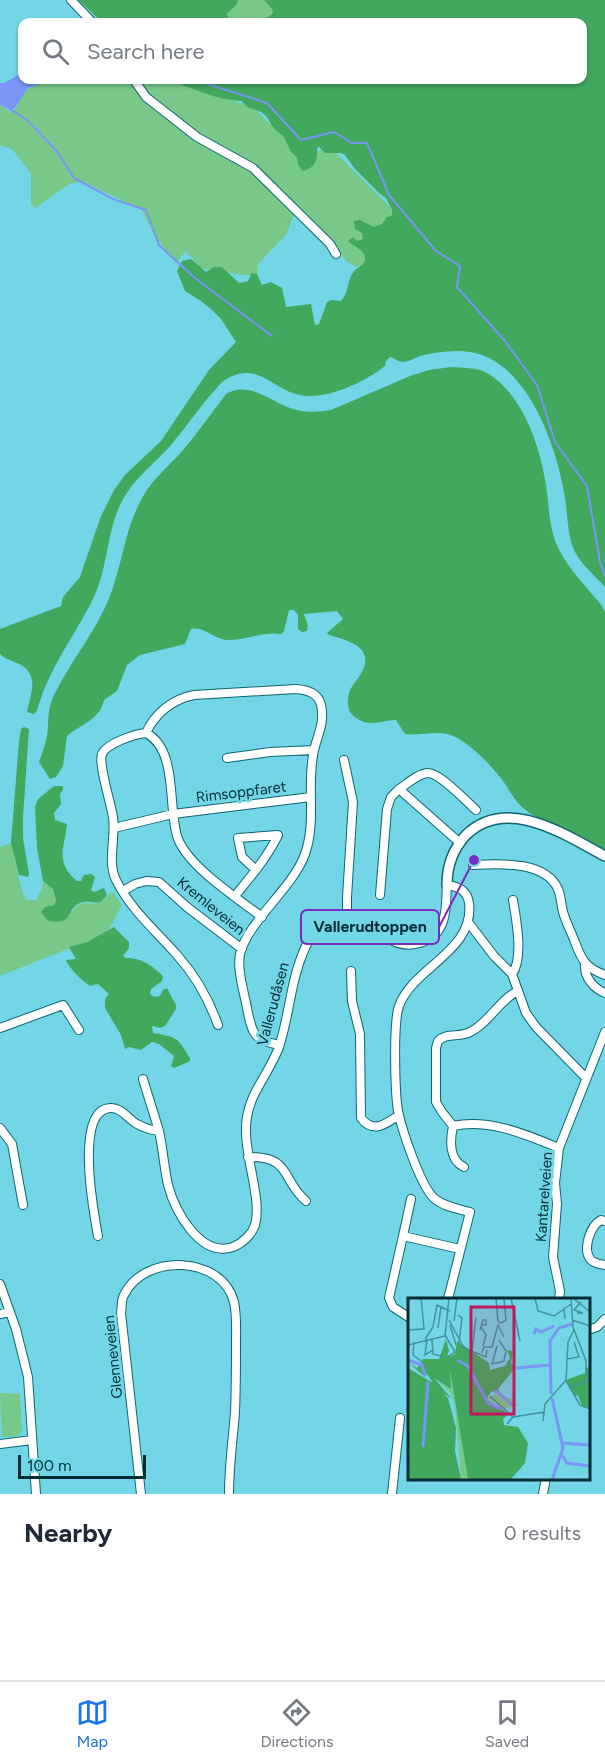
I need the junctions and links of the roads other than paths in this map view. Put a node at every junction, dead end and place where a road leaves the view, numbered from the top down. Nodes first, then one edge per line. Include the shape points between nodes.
1 (71, 0) edge
2 (88, 18) edge
3 (137, 84) edge
4 (336, 254) dead end
5 (146, 733) junction
6 (314, 750) junction
7 (226, 758) dead end
8 (344, 760) dead end
9 (399, 789) junction
10 (311, 797) junction
11 (476, 810) dead end
12 (173, 814) junction
13 (114, 828) junction
14 (460, 843) junction
15 (605, 856) edge
16 (472, 865) dead end
17 (256, 870) junction
18 (447, 885) junction
19 (123, 891) junction
20 (381, 895) dead end
21 (235, 896) junction
22 (513, 900) dead end
23 (348, 914) junction
24 (262, 917) junction
25 (468, 922) junction
26 (242, 949) junction
27 (585, 963) junction
28 (351, 971) dead end
29 (512, 974) junction
30 (605, 975) edge
31 (518, 991) junction
32 (605, 993) edge
33 (218, 1025) dead end
34 (0, 1028) edge
35 (79, 1030) dead end
36 (605, 1032) edge
37 (279, 1045) junction
38 (586, 1078) junction
39 (143, 1079) dead end
40 (399, 1115) junction
41 (453, 1126) junction
42 (0, 1128) edge
43 (159, 1131) junction
44 (559, 1148) junction
45 (248, 1157) junction
46 (464, 1167) dead end
47 (411, 1199) dead end
48 (306, 1202) dead end
49 (23, 1205) dead end
50 (605, 1221) edge
51 (98, 1236) dead end
52 (403, 1236) junction
53 (460, 1249) junction
54 (605, 1265) edge
55 (0, 1284) edge
56 (448, 1298) edge
57 (559, 1298) edge
58 (9, 1311) junction
59 (0, 1314) edge
60 (408, 1317) edge
61 (605, 1319) edge
62 (590, 1329) edge
63 (400, 1418) dead end
64 (32, 1440) junction
65 (0, 1444) edge
66 (546, 1479) edge
67 (36, 1494) edge
68 (141, 1494) edge
69 (229, 1494) edge
70 (392, 1494) edge
71 (543, 1494) edge

1 - 2 street
3 - 4 street via 146,97 196,137 253,168
5 - 6 street via 163,710 186,696 304,690 318,698 322,709 322,728
5 - 12 street via 159,744 165,759
5 - 13 street via 111,745 101,755
6 - 7 street
6 - 10 street
8 - 23 street via 353,802
9 - 11 street via 430,773
9 - 14 street
9 - 20 street via 387,809
10 - 12 street, Rimsoppfaret
10 - 24 street via 311,829 305,855
12 - 13 street, Rimsoppfaret
12 - 21 street via 184,849
13 - 19 street via 113,869
14 - 15 street via 482,823 514,818 541,825
14 - 18 street via 449,863
16 - 27 street via 526,867 552,879
17 - 17 street via 266,856 278,835 238,838 242,857
17 - 21 street
18 - 23 street via 441,926 433,937 418,944 393,942 362,919
18 - 25 street via 466,894
19 - 26 street, Kremleveien via 146,881 159,882
19 - 33 street via 138,914 191,972
21 - 24 street
22 - 29 street via 518,953
23 - 37 street, Vallerudåsen via 325,919 309,939 292,985
24 - 26 street
25 - 29 street
25 - 40 street via 457,942 409,989 399,1005
26 - 37 street, Kremleveien via 243,984 253,1032 260,1040
27 - 30 street
27 - 32 street via 587,977
28 - 40 street via 352,1001 360,1034 361,1118 376,1127
29 - 31 street
31 - 38 street via 526,1013
31 - 41 street via 470,1032 444,1036 438,1041 436,1098 438,1108
34 - 35 street via 63,1005
36 - 38 street, Kantarelveien
37 - 45 street, Vallerudåsen via 249,1107
38 - 44 street, Kantarelveien
39 - 43 street, Vallerudåsen
40 - 53 street via 431,1195 441,1203 470,1212
41 - 44 street via 506,1129
41 - 46 street via 454,1157
42 - 49 street via 12,1144
43 - 45 street, Vallerudåsen via 168,1185 176,1207 193,1231 212,1247 233,1247 247,1238 255,1225
43 - 51 street via 145,1128 115,1108 101,1111 93,1120 89,1172
44 - 57 street, Kantarelveien via 553,1257
45 - 48 street via 277,1163
47 - 52 street
50 - 54 street via 594,1226 588,1247 594,1263
52 - 53 street
52 - 60 street via 389,1298 393,1307
53 - 56 street
55 - 58 street
58 - 59 street
58 - 64 street via 28,1377
61 - 62 street
63 - 70 street
64 - 65 street
64 - 67 street
66 - 71 street
68 - 69 street, Glenneveien via 121,1313 123,1297 134,1281 149,1272 182,1265 214,1274 234,1300 236,1370

